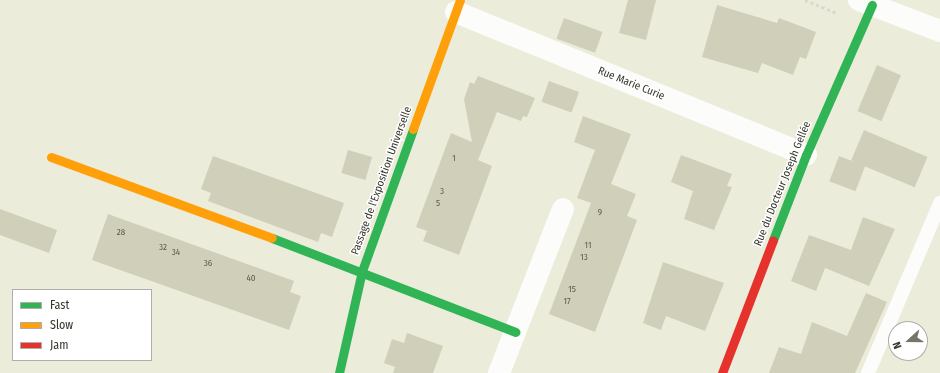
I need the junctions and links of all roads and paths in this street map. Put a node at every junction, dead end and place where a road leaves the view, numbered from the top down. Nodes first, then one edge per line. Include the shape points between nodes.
1 (865, 2) edge
2 (458, 6) edge
3 (940, 31) edge
4 (806, 155) junction
5 (50, 157) dead end
6 (940, 203) edge
7 (563, 210) dead end
8 (362, 271) junction
9 (515, 332) junction
10 (339, 373) edge
11 (499, 373) edge
12 (722, 373) edge
13 (868, 373) edge

1 - 3 street
1 - 4 street, Rue du Docteur Joseph Gellée
2 - 4 street, Rue Marie Curie
2 - 8 street, Passage de l'Exposition Universelle
4 - 12 street, Rue du Docteur Joseph Gellée
5 - 8 street
6 - 13 lane
7 - 9 street
8 - 9 street
8 - 10 street, Passage de l'Exposition Universelle
9 - 11 street

